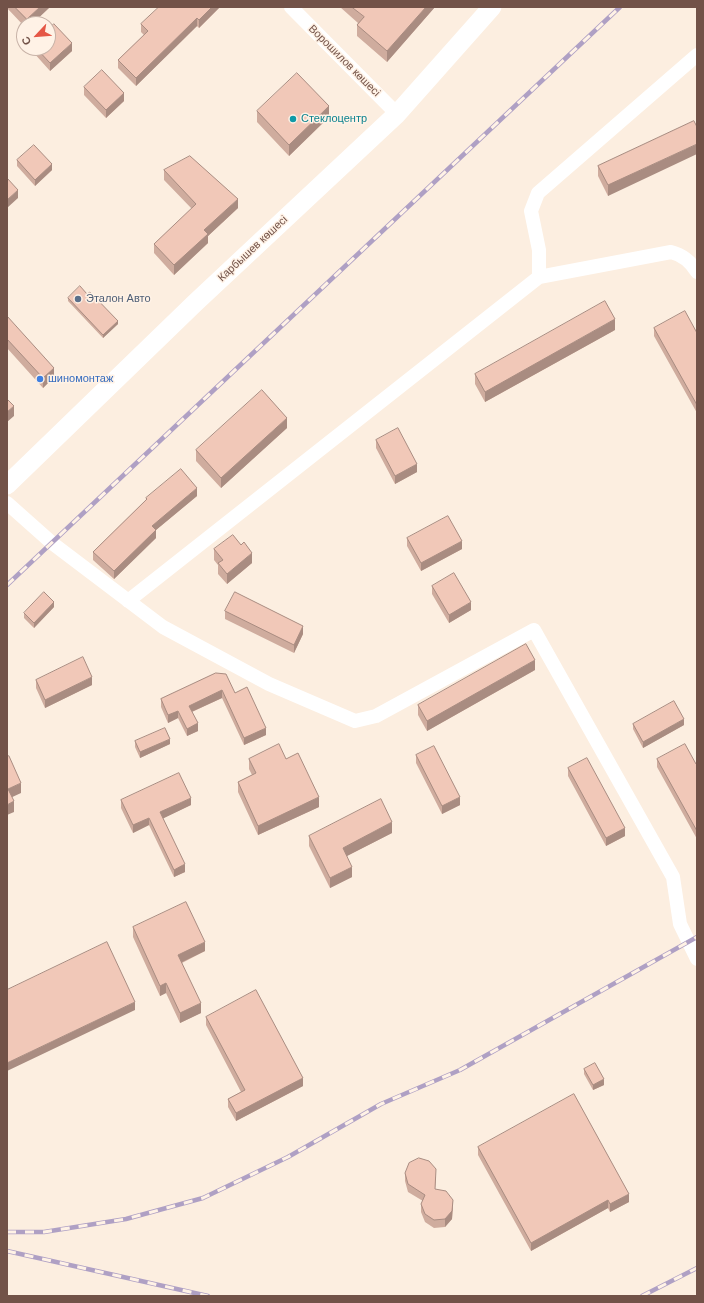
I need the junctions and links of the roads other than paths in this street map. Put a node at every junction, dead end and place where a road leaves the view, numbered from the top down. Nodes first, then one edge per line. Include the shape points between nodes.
1 (291, 7) edge
2 (492, 7) edge
3 (697, 56) edge
4 (397, 114) junction
5 (697, 272) edge
6 (539, 278) junction
7 (7, 485) edge
8 (7, 503) edge
9 (128, 601) junction
10 (697, 959) edge

1 - 4 street, Ворошилов көшесі
2 - 4 main road, Карбышев көшесі
3 - 6 street via 538,193 531,210 539,250
4 - 7 main road, Карбышев көшесі via 195,303
5 - 6 street via 680,254 662,252
6 - 9 street
8 - 9 street via 52,543
9 - 10 street via 163,626 269,684 355,721 376,716 534,630 673,877 680,924

